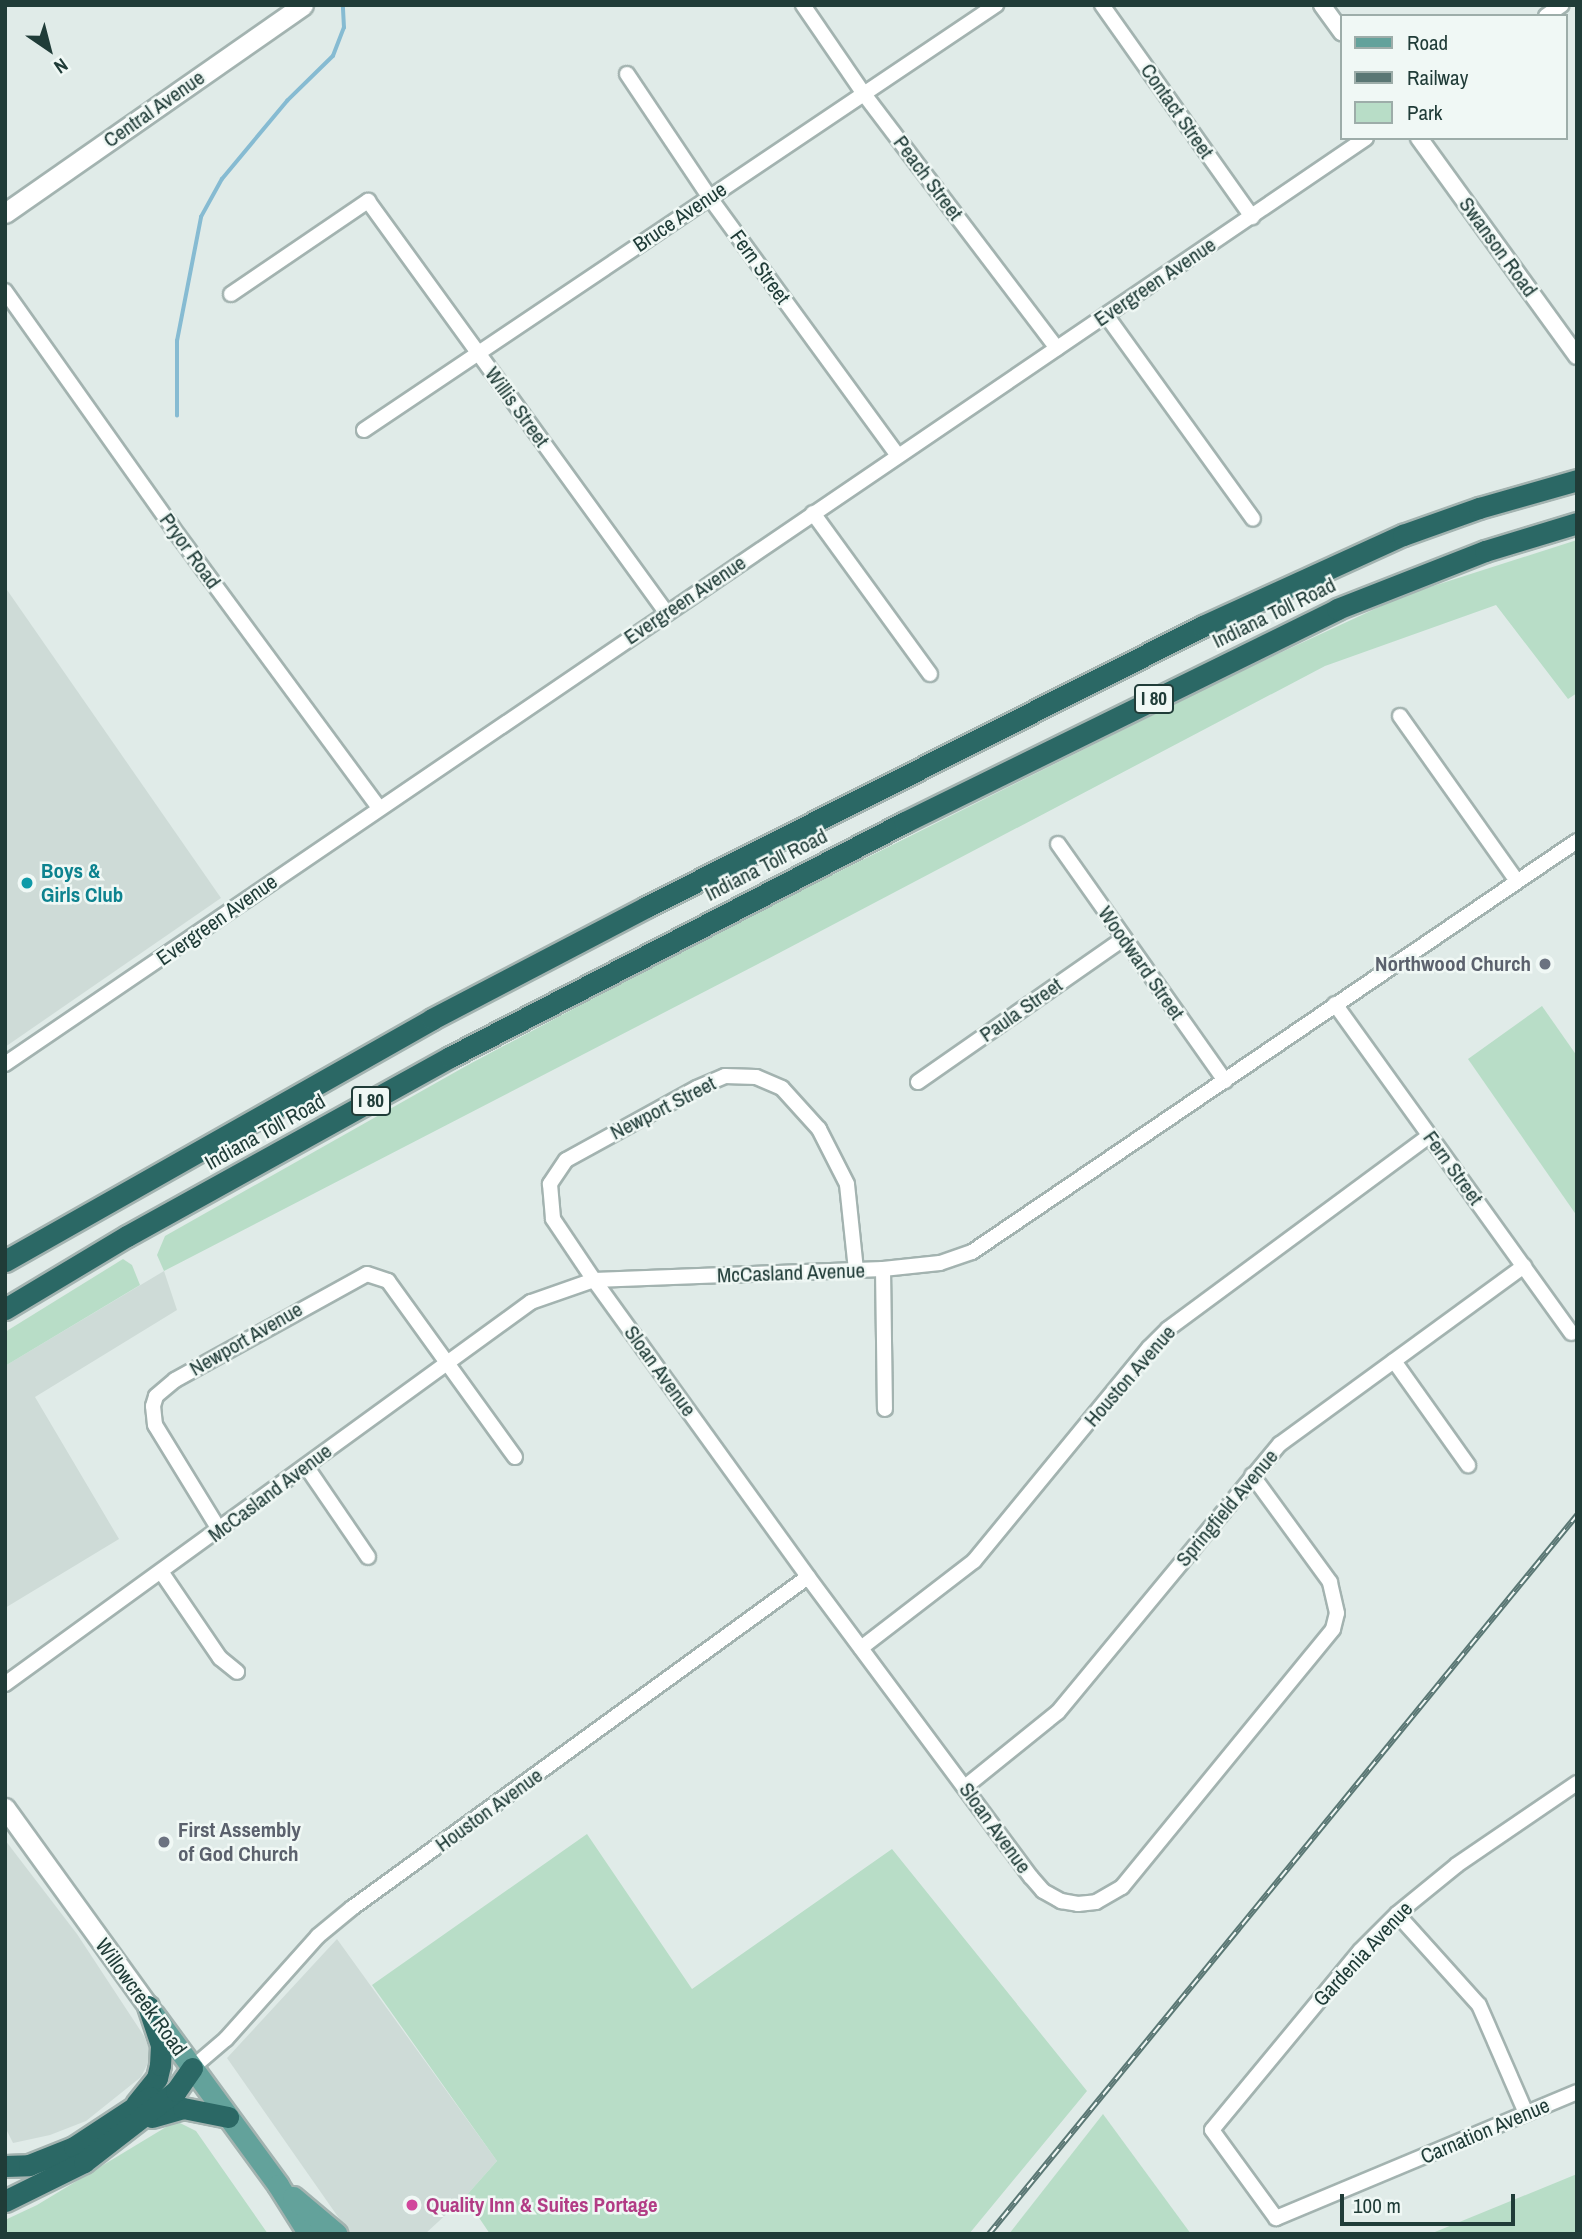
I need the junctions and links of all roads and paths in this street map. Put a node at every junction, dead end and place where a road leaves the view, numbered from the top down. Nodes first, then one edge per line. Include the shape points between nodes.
1 (303, 5) edge
2 (803, 5) edge
3 (996, 5) edge
4 (1102, 5) edge
5 (1322, 5) edge
6 (1340, 30) edge
7 (627, 74) dead end
8 (864, 94) junction
9 (1363, 140) edge
10 (1420, 140) edge
11 (710, 198) junction
12 (5, 213) edge
13 (1252, 217) junction
14 (5, 290) edge
15 (231, 294) dead end
16 (1106, 315) junction
17 (1057, 348) junction
18 (478, 353) junction
19 (1577, 356) edge
20 (364, 430) dead end
21 (898, 457) junction
22 (1575, 480) edge
23 (813, 513) junction
24 (1253, 519) dead end
25 (1577, 523) edge
26 (666, 612) junction
27 (930, 674) dead end
28 (1400, 716) dead end
29 (379, 808) junction
30 (1577, 841) edge
31 (1058, 844) dead end
32 (1517, 881) junction
33 (1123, 939) junction
34 (1335, 1004) junction
35 (5, 1064) edge
36 (1225, 1081) junction
37 (918, 1082) dead end
38 (1429, 1136) junction
39 (5, 1261) edge
40 (1524, 1266) junction
41 (883, 1269) junction
42 (856, 1270) junction
43 (594, 1280) junction
44 (5, 1309) edge
45 (1571, 1333) dead end
46 (447, 1361) junction
47 (1394, 1361) junction
48 (885, 1409) dead end
49 (515, 1457) dead end
50 (1468, 1465) dead end
51 (306, 1466) junction
52 (1252, 1475) junction
53 (220, 1531) junction
54 (368, 1557) dead end
55 (162, 1573) junction
56 (808, 1577) junction
57 (861, 1648) junction
58 (237, 1672) dead end
59 (5, 1684) edge
60 (1577, 1783) edge
61 (965, 1787) junction
62 (5, 1808) edge
63 (1397, 1914) junction
64 (148, 2006) junction
65 (192, 2068) junction
66 (1577, 2092) edge
67 (1526, 2113) junction
68 (228, 2117) junction
69 (132, 2118) junction
70 (29, 2165) junction
71 (5, 2166) edge
72 (5, 2173) edge
73 (278, 2185) junction
74 (5, 2201) edge
75 (1276, 2218) joint
76 (291, 2234) edge
77 (309, 2234) edge
78 (337, 2234) edge

1 - 12 main road, Central Avenue
2 - 8 street, Peach Street
3 - 8 street, Bruce Avenue
4 - 13 street, Contact Street
5 - 6 street
7 - 11 street, Fern Street
8 - 11 street, Bruce Avenue
8 - 17 street, Peach Street
9 - 13 street, Evergreen Avenue
10 - 19 street, Swanson Road
11 - 18 street, Bruce Avenue
11 - 21 street, Fern Street
13 - 16 street, Evergreen Avenue
14 - 29 street, Pryor Road
15 - 18 street, Willis Street via 368,201
16 - 17 street, Evergreen Avenue
16 - 24 street
17 - 21 street, Evergreen Avenue
18 - 20 street, Bruce Avenue
18 - 26 street, Willis Street
21 - 23 street, Evergreen Avenue
22 - 39 highway, Indiana Toll Road / I 80 via 1403,536 1203,626 456,1007
23 - 26 street, Evergreen Avenue
23 - 27 street
25 - 44 highway, Indiana Toll Road / I 80 via 1474,555 1337,609 905,822 450,1057
26 - 29 street, Evergreen Avenue
28 - 32 street
29 - 35 street, Evergreen Avenue
30 - 32 street, McCasland Avenue
31 - 33 street, Woodward Street
32 - 34 street, McCasland Avenue
33 - 36 street, Woodward Street
33 - 37 street, Paula Street
34 - 36 street, McCasland Avenue
34 - 38 street, Fern Street
36 - 41 street, McCasland Avenue via 972,1252 940,1263
38 - 40 street, Fern Street
38 - 57 street, Houston Avenue via 1168,1328 974,1561
40 - 45 street, Fern Street
40 - 47 street, Springfield Avenue
41 - 42 street, McCasland Avenue
41 - 48 street
42 - 43 street, McCasland Avenue
42 - 43 street, Newport Street via 847,1184 819,1129 782,1088 756,1077 725,1076 559,1166 550,1184 553,1219
43 - 46 street, McCasland Avenue via 531,1302
43 - 56 street, Sloan Avenue
46 - 49 street
46 - 51 street, McCasland Avenue
46 - 53 street, Newport Avenue via 388,1281 367,1273 164,1387 153,1406 156,1425
47 - 50 street
47 - 52 street, Springfield Avenue via 1280,1444
51 - 53 street, McCasland Avenue
51 - 54 street
52 - 61 street, Springfield Avenue via 1058,1712
52 - 61 street, Sloan Avenue via 1330,1582 1337,1613 1332,1629 1122,1887 1096,1902 1079,1905 1043,1891
53 - 55 street, McCasland Avenue
55 - 58 street via 220,1658
55 - 59 street, McCasland Avenue
56 - 57 street, Sloan Avenue
56 - 65 street, Houston Avenue via 352,1908 318,1936 226,2039
57 - 61 street, Sloan Avenue
60 - 63 street, Gardenia Avenue via 1457,1864
62 - 64 main road, Willowcreek Road
63 - 67 street via 1479,2005
63 - 75 street, Gardenia Avenue via 1360,1951 1212,2130
64 - 65 main road, Willowcreek Road
64 - 69 highway via 161,2045 160,2065
65 - 68 main road, Willowcreek Road
65 - 69 highway
66 - 67 street, Carnation Avenue
67 - 75 street, Carnation Avenue
68 - 69 highway via 183,2108
68 - 73 main road, Willowcreek Road
69 - 70 highway
69 - 74 highway via 68,2172
70 - 71 highway
70 - 72 highway
73 - 76 main road
73 - 77 main road
73 - 78 main road

